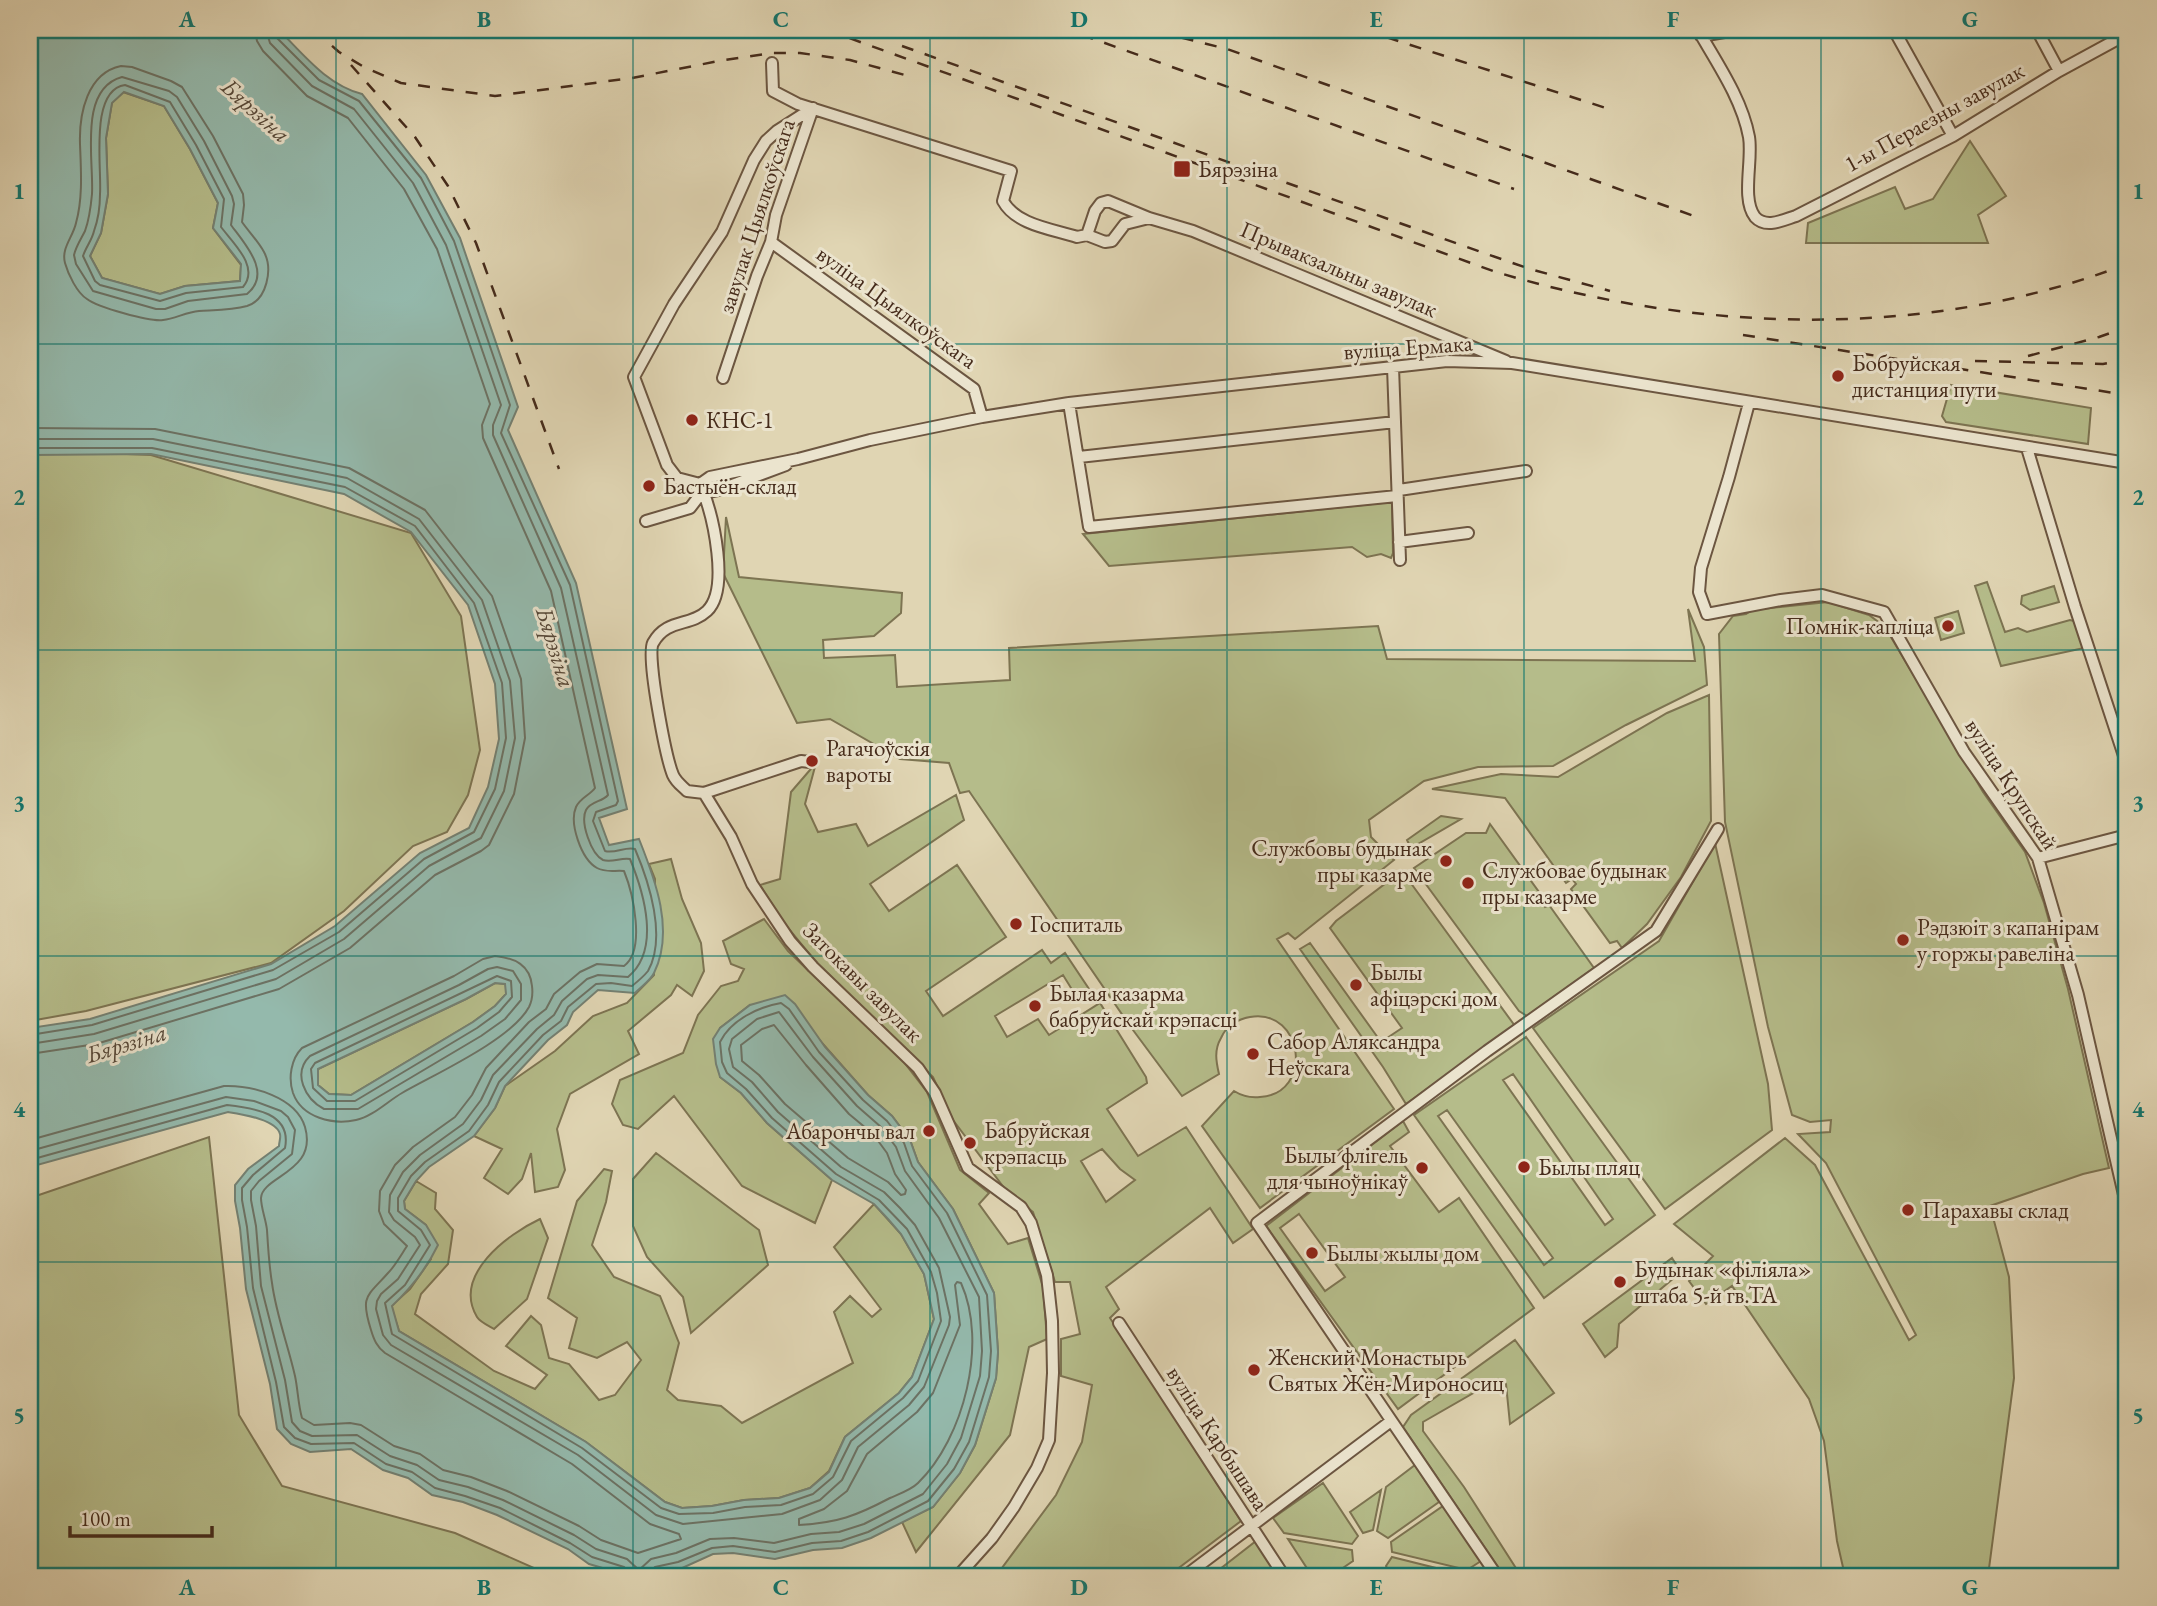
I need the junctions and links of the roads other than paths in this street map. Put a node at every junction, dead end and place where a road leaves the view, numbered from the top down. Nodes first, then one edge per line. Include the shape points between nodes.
1 (1736, 30) edge
2 (1894, 30) edge
3 (2036, 30) edge
4 (1700, 33) edge
5 (2127, 34) edge
6 (772, 63) dead end
7 (2059, 71) junction
8 (813, 108) junction
9 (1953, 136) junction
10 (1149, 218) junction
11 (1087, 235) junction
12 (771, 242) junction
13 (1511, 363) junction
14 (1393, 366) junction
15 (723, 378) dead end
16 (1069, 403) junction
17 (1749, 403) junction
18 (982, 417) junction
19 (1395, 422) junction
20 (2027, 448) junction
21 (1079, 457) junction
22 (2127, 463) edge
23 (1526, 471) dead end
24 (701, 488) junction
25 (1398, 493) junction
26 (646, 521) dead end
27 (1468, 533) dead end
28 (1399, 542) junction
29 (1400, 560) dead end
30 (2122, 736) edge
31 (810, 762) dead end
32 (2127, 765) edge
33 (705, 793) junction
34 (1718, 829) dead end
35 (2127, 835) edge
36 (2038, 858) junction
37 (2127, 1208) edge
38 (1119, 1322) dead end
39 (1391, 1421) junction
40 (1251, 1527) junction
41 (958, 1576) edge
42 (1185, 1576) edge
43 (1284, 1576) edge
44 (1497, 1576) edge

1 - 4 street
2 - 9 street
3 - 7 street
4 - 9 street, 1-ы Пераезны завулак via 1743,112 1750,140 1748,197 1757,220 1771,224 1796,216
5 - 7 street, 1-ы Пераезны завулак
6 - 8 street via 773,91
7 - 9 street, 1-ы Пераезны завулак
8 - 11 street via 1012,171 1003,201 1016,217 1077,237
8 - 12 street, завулак Цыялкоўскага
8 - 24 street, завулак Цыялкоўскага via 766,141 722,232 674,304 634,377 671,471
10 - 11 street via 1125,224 1112,241
10 - 11 street, Прывакзальны завулак via 1108,201 1095,211
10 - 13 street, Прывакзальны завулак via 1193,231
12 - 15 street, завулак Цыялкоўскага
12 - 18 street, вуліца Цыялкоўскага via 974,389
13 - 14 street, вуліца Ермака via 1447,361
13 - 17 street, вуліца Ермака
14 - 16 street, вуліца Ермака
14 - 19 street
16 - 18 street, вуліца Ермака
16 - 21 street
17 - 20 street, вуліца Ермака
17 - 36 street, вуліца Крупскай via 1700,569 1699,592 1707,614 1822,595 1884,612 1964,752
18 - 24 street, вуліца Ермака via 710,477
19 - 21 street
19 - 25 street
20 - 22 street, вуліца Ермака
20 - 30 street
21 - 25 street via 1089,527
23 - 25 street
24 - 26 street via 690,508
24 - 33 street via 715,533 713,602 694,618 662,632 651,648 651,658 674,777 687,791
25 - 28 street
27 - 28 street
28 - 29 street
30 - 32 street
31 - 33 street via 801,761
33 - 41 street, Затокавы завулак via 752,884 790,941 918,1068 935,1094 968,1168 1021,1207 1031,1223 1047,1275 1052,1321 1049,1440 1014,1507
34 - 39 street via 1656,931 1257,1223
35 - 36 street
36 - 37 street, вуліца Крупскай via 2078,995
38 - 40 street, вуліца Карбышава
39 - 40 street
39 - 44 street
40 - 42 street
40 - 43 street, вуліца Карбышава

